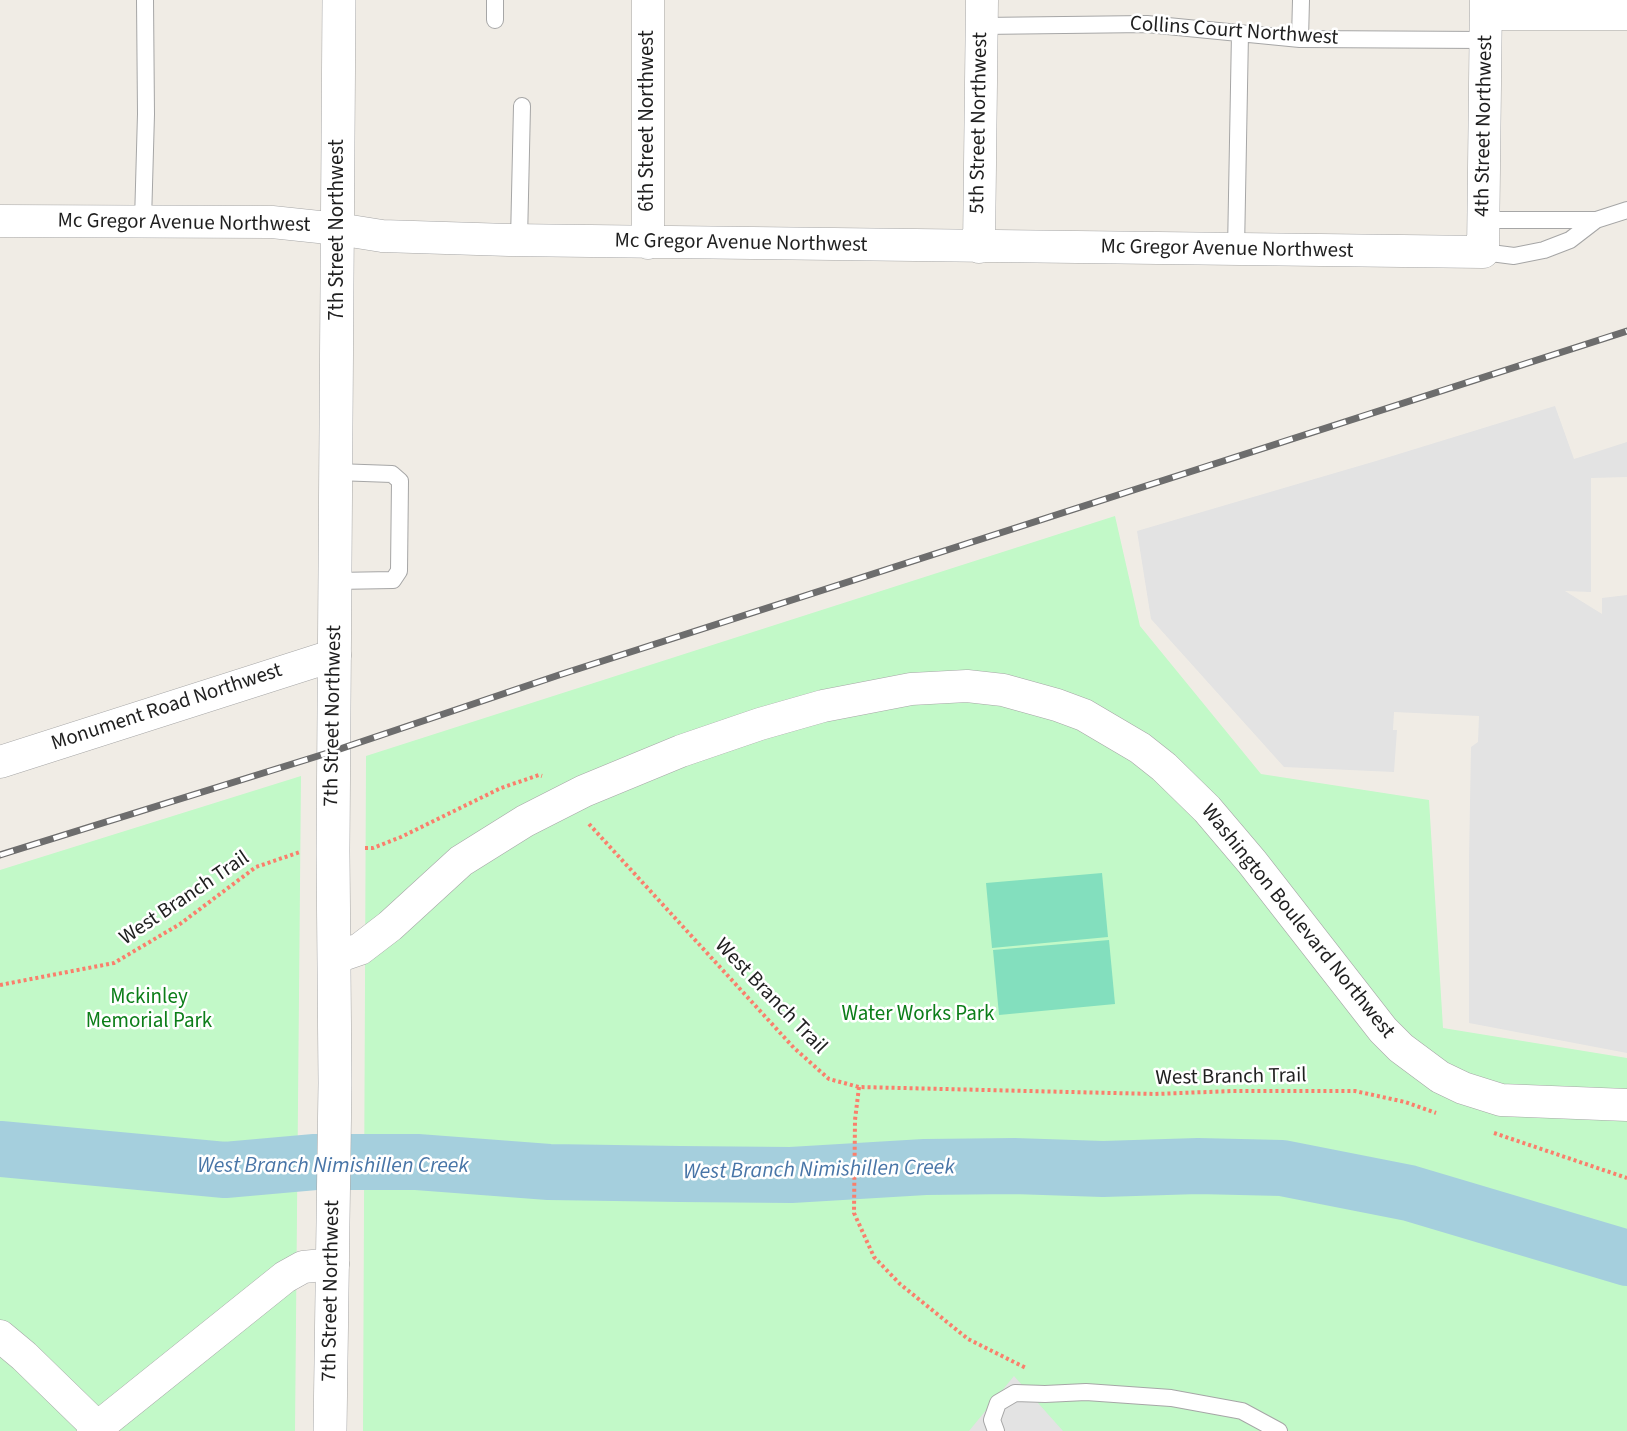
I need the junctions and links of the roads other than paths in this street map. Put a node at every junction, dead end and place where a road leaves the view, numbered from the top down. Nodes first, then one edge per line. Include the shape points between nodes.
1 (145, 0) edge
2 (339, 0) edge
3 (495, 0) edge
4 (648, 0) edge
5 (1301, 0) edge
6 (981, 13) edge
7 (1627, 14) edge
8 (1486, 18) edge
9 (495, 20) dead end
10 (1240, 33) junction
11 (1300, 39) junction
12 (522, 106) dead end
13 (1627, 210) edge
14 (1484, 220) junction
15 (1596, 220) junction
16 (0, 221) edge
17 (143, 221) junction
18 (338, 229) junction
19 (519, 240) junction
20 (648, 243) junction
21 (979, 247) junction
22 (1236, 250) junction
23 (1484, 252) junction
24 (336, 472) junction
25 (335, 581) junction
26 (335, 655) junction
27 (0, 762) edge
28 (334, 958) junction
29 (1627, 1105) edge
30 (333, 1251) junction
31 (0, 1336) edge
32 (95, 1429) edge
33 (330, 1431) edge
34 (996, 1431) edge
35 (1279, 1431) edge

1 - 17 lane
2 - 18 street, 7th Street Northwest
3 - 9 lane
4 - 20 street, 6th Street Northwest
5 - 11 lane
6 - 10 lane, Collins Court Northwest
6 - 21 street, 5th Street Northwest
7 - 8 street, Collins Court Northwest
8 - 11 lane, Collins Court Northwest
8 - 14 street, 4th Street Northwest
10 - 11 lane, Collins Court Northwest
10 - 22 lane
12 - 19 lane
13 - 15 lane
14 - 15 lane
14 - 23 street, 4th Street Northwest
15 - 23 lane via 1570,240 1544,250 1514,256
16 - 17 street, Mc Gregor Avenue Northwest
17 - 18 street, Mc Gregor Avenue Northwest via 272,222
18 - 19 street, Mc Gregor Avenue Northwest via 382,236
18 - 24 street, 7th Street Northwest
19 - 20 street, Mc Gregor Avenue Northwest
20 - 21 street, Mc Gregor Avenue Northwest
21 - 22 street, Mc Gregor Avenue Northwest
22 - 23 street, Mc Gregor Avenue Northwest
24 - 25 street, 7th Street Northwest
24 - 25 lane via 392,474 400,481 399,571 393,580
25 - 26 street, 7th Street Northwest
26 - 27 street, Monument Road Northwest
26 - 28 street, 7th Street Northwest
28 - 29 street, Washington Boulevard Northwest via 360,949 461,861 525,821 584,791 681,751 823,706 900,691 967,686 1003,690 1084,715 1164,767 1252,862 1383,1030 1440,1077 1501,1100
28 - 30 street, 7th Street Northwest
30 - 32 street via 285,1277
30 - 33 street, 7th Street Northwest
31 - 32 street
34 - 35 lane via 992,1420 998,1403 1015,1393 1086,1392 1171,1398 1242,1411

